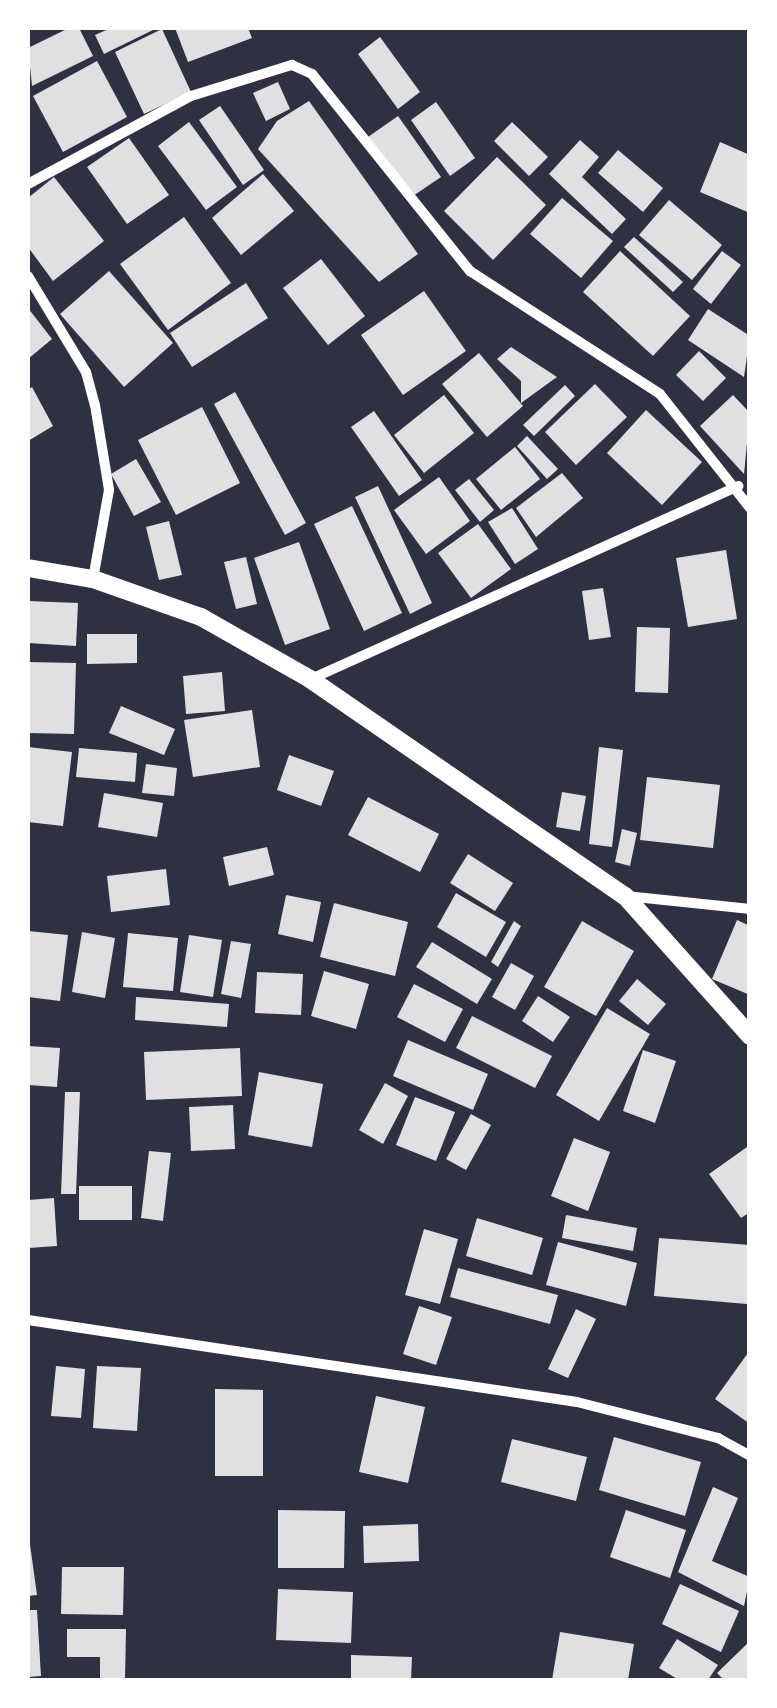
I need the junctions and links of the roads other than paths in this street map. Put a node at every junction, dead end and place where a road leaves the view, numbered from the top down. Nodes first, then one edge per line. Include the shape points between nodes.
1 (28, 184) edge
2 (28, 276) edge
3 (738, 486) junction
4 (750, 508) edge
5 (28, 568) edge
6 (92, 579) junction
7 (310, 679) junction
8 (625, 896) junction
9 (750, 909) edge
10 (750, 1036) edge
11 (28, 1320) edge
12 (750, 1456) edge

1 - 3 street via 191,96 292,65 312,74 470,272 660,394
2 - 6 street via 86,372 95,405 109,490
3 - 4 street
3 - 7 street
5 - 6 street
6 - 7 street via 201,617
7 - 8 street
8 - 9 street
8 - 10 street
11 - 12 street via 577,1402 718,1438

